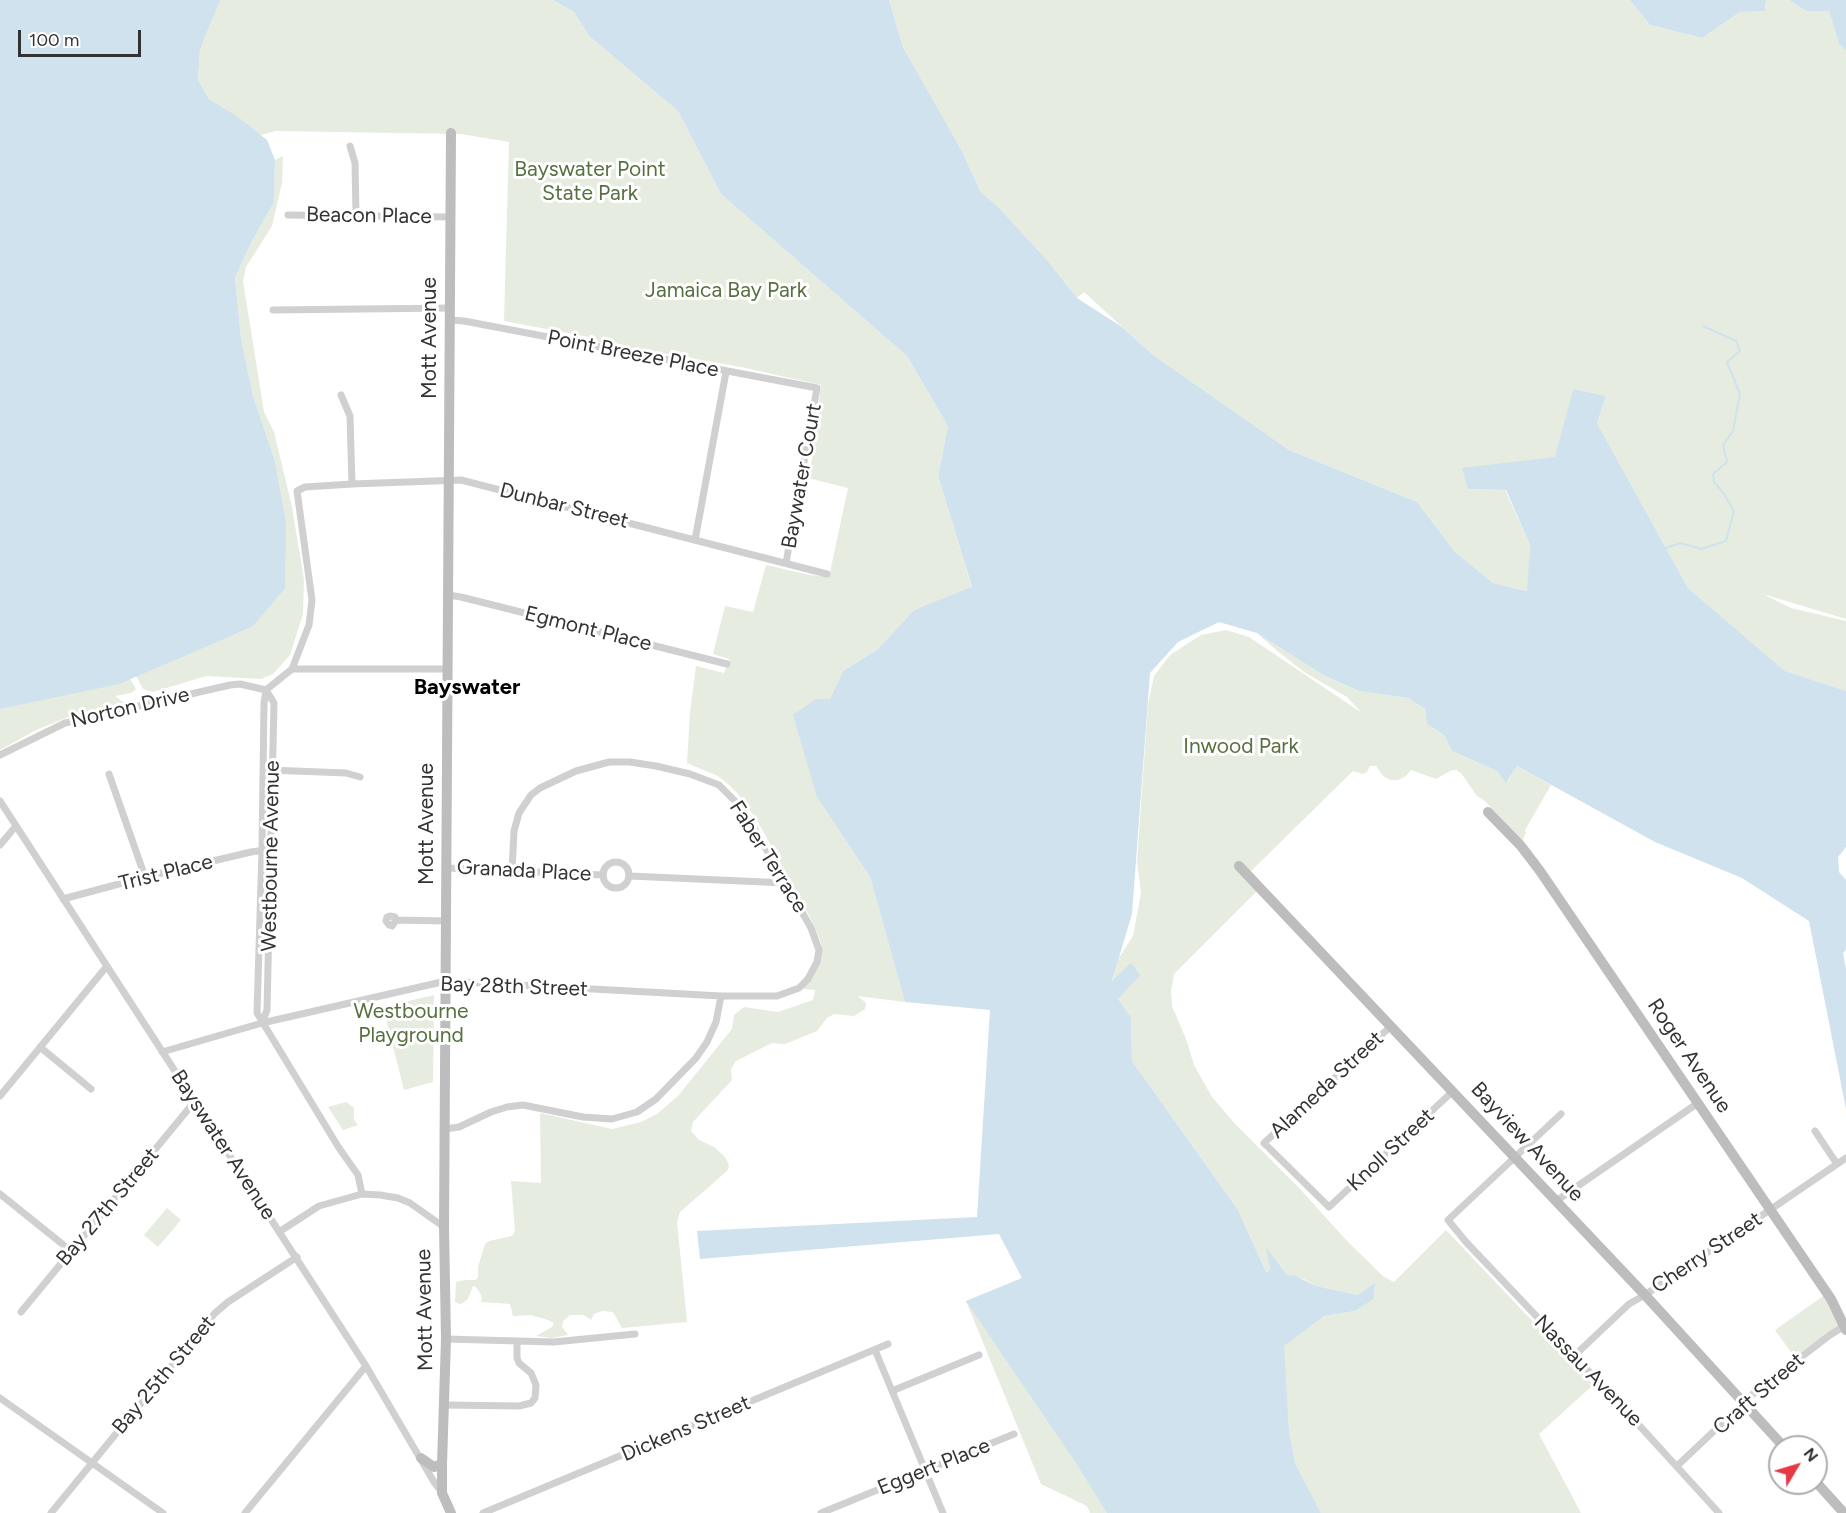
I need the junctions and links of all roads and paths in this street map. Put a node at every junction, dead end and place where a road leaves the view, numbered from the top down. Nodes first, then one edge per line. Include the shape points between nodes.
1 (451, 133) dead end
2 (350, 146) dead end
3 (288, 215) dead end
4 (356, 215) junction
5 (450, 217) junction
6 (273, 310) dead end
7 (450, 314) junction
8 (726, 372) junction
9 (817, 388) joint
10 (342, 395) dead end
11 (448, 482) junction
12 (352, 484) junction
13 (695, 540) junction
14 (786, 563) junction
15 (827, 574) dead end
16 (448, 595) junction
17 (728, 664) dead end
18 (292, 669) junction
19 (448, 669) junction
20 (266, 690) junction
21 (0, 755) edge
22 (264, 770) junction
23 (272, 770) junction
24 (109, 774) dead end
25 (360, 777) dead end
26 (0, 801) edge
27 (1488, 812) dead end
28 (16, 826) junction
29 (0, 845) edge
30 (267, 850) junction
31 (1239, 866) dead end
32 (446, 868) junction
33 (512, 871) junction
34 (603, 874) junction
35 (630, 876) junction
36 (145, 877) junction
37 (786, 883) junction
38 (63, 899) junction
39 (396, 920) dead end
40 (447, 921) junction
41 (107, 966) junction
42 (446, 981) junction
43 (800, 988) joint
44 (721, 996) junction
45 (262, 1023) junction
46 (1390, 1026) junction
47 (40, 1047) junction
48 (162, 1052) junction
49 (91, 1089) dead end
50 (1452, 1092) junction
51 (0, 1096) edge
52 (195, 1101) junction
53 (1698, 1103) junction
54 (1561, 1114) dead end
55 (445, 1129) junction
56 (1815, 1131) dead end
57 (1514, 1157) junction
58 (1846, 1158) edge
59 (1837, 1164) junction
60 (0, 1194) edge
61 (362, 1194) junction
62 (1556, 1201) junction
63 (1329, 1207) joint
64 (1770, 1209) junction
65 (444, 1227) junction
66 (279, 1232) junction
67 (71, 1251) junction
68 (297, 1257) junction
69 (1645, 1295) junction
70 (21, 1312) dead end
71 (1845, 1327) edge
72 (635, 1334) dead end
73 (446, 1339) junction
74 (518, 1341) junction
75 (888, 1344) dead end
76 (875, 1350) junction
77 (979, 1355) dead end
78 (1574, 1356) junction
79 (366, 1366) junction
80 (892, 1391) junction
81 (0, 1398) edge
82 (1745, 1403) junction
83 (445, 1405) junction
84 (1014, 1434) dead end
85 (1773, 1435) edge
86 (421, 1458) junction
87 (91, 1462) junction
88 (442, 1464) junction
89 (1677, 1466) junction
90 (925, 1470) junction
91 (442, 1493) junction
92 (1828, 1495) edge
93 (51, 1513) edge
94 (164, 1513) edge
95 (245, 1513) edge
96 (451, 1513) edge
97 (483, 1513) edge
98 (822, 1513) edge
99 (943, 1513) edge
100 (1719, 1513) edge
101 (1844, 1513) edge

1 - 5 street, Mott Avenue
2 - 4 street via 355,163
3 - 4 street, Beacon Place
4 - 5 street, Beacon Place
5 - 7 street, Mott Avenue
6 - 7 street, Point Breeze Place
7 - 8 street, Point Breeze Place via 464,321
7 - 11 street, Mott Avenue
8 - 9 street, Point Breeze Place
8 - 13 street
9 - 14 street, Baywater Court
10 - 12 street via 350,416
11 - 12 street, Dunbar Street
11 - 13 street, Dunbar Street via 461,480
11 - 16 street, Mott Avenue
12 - 18 street, Dunbar Street via 304,487 297,491 312,600 309,625
13 - 14 street, Dunbar Street
14 - 15 street, Dunbar Street
16 - 17 street, Egmont Place
16 - 19 street, Mott Avenue
18 - 19 street
18 - 20 street
19 - 32 street, Mott Avenue
20 - 21 street, Norton Drive via 230,685 65,723
20 - 22 street, Westbourne Avenue
20 - 23 street, Westbourne Avenue via 274,703
22 - 23 street
22 - 30 street, Westbourne Avenue
23 - 25 street
23 - 30 street, Westbourne Avenue
24 - 36 street
26 - 28 street, Bayswater Avenue
27 - 53 street, Roger Avenue via 1540,871
28 - 29 street
28 - 38 street, Bayswater Avenue
30 - 36 street, Trist Place
30 - 45 street, Westbourne Avenue via 257,1013
31 - 46 street, Bayview Avenue
32 - 33 street, Granada Place
32 - 40 street, Mott Avenue
33 - 34 street, Granada Place
33 - 37 street, Faber Terrace via 516,822 531,795 576,771 609,762 630,762 690,774 719,785 749,819
34 - 35 street, Granada Place via 606,883 614,888 623,887
34 - 35 street, Granada Place via 609,864 617,861 628,867
35 - 37 street, Granada Place
36 - 38 street, Trist Place
37 - 43 street, Faber Terrace via 819,950 815,968
38 - 41 street, Bayswater Avenue
39 - 40 street
40 - 42 street, Mott Avenue
41 - 47 street
41 - 48 street, Bayswater Avenue
42 - 44 street, Bay 28th Street
42 - 45 street, Bay 28th Street
42 - 55 street, Mott Avenue
43 - 44 street, Bay 28th Street via 777,996
44 - 55 street via 707,1042 672,1084 637,1112 612,1119 523,1105
45 - 48 street, Bay 28th Street
45 - 61 street, Westbourne Avenue via 358,1175
46 - 50 street, Bayview Avenue
46 - 63 street, Alameda Street via 1264,1143
47 - 49 street
47 - 51 street
48 - 52 street, Bayswater Avenue
50 - 57 street, Bayview Avenue
50 - 63 street, Knoll Street
52 - 66 street, Bayswater Avenue
52 - 67 street, Bay 27th Street
53 - 62 street
53 - 64 street, Roger Avenue
54 - 57 street
55 - 65 street, Mott Avenue
56 - 59 street
57 - 62 street, Bayview Avenue
57 - 78 street, Nassau Avenue via 1448,1220
58 - 59 street, Cherry Street
59 - 64 street, Cherry Street
60 - 67 street
61 - 65 street via 410,1203
61 - 66 street via 319,1206
62 - 69 street, Bayview Avenue
64 - 69 street, Cherry Street
64 - 71 street, Roger Avenue via 1831,1299
65 - 73 street, Mott Avenue
66 - 68 street, Bayswater Avenue
67 - 70 street, Bay 27th Street
68 - 79 street, Bayswater Avenue
68 - 87 street, Bay 25th Street via 215,1313
69 - 78 street, Cherry Street via 1629,1304
69 - 82 street, Bayview Avenue
71 - 82 street, Craft Street
72 - 74 street via 554,1342
73 - 74 street
73 - 83 street, Mott Avenue
74 - 83 street via 519,1363 531,1373 536,1385 531,1403
75 - 76 street, Dickens Street
76 - 80 street
76 - 97 street, Dickens Street
77 - 80 street
78 - 89 street, Nassau Avenue
79 - 86 street, Bayswater Avenue
79 - 95 street
80 - 90 street
81 - 87 street
82 - 85 street, Bayview Avenue
82 - 89 street, Craft Street
83 - 88 street, Mott Avenue
84 - 90 street, Eggert Place
86 - 88 street via 434,1467
86 - 91 street, Bayswater Avenue
87 - 93 street, Bay 25th Street
87 - 94 street
88 - 91 street, Mott Avenue
89 - 100 street, Nassau Avenue
90 - 98 street, Eggert Place
90 - 99 street
91 - 96 street, Mott Avenue
92 - 101 street

